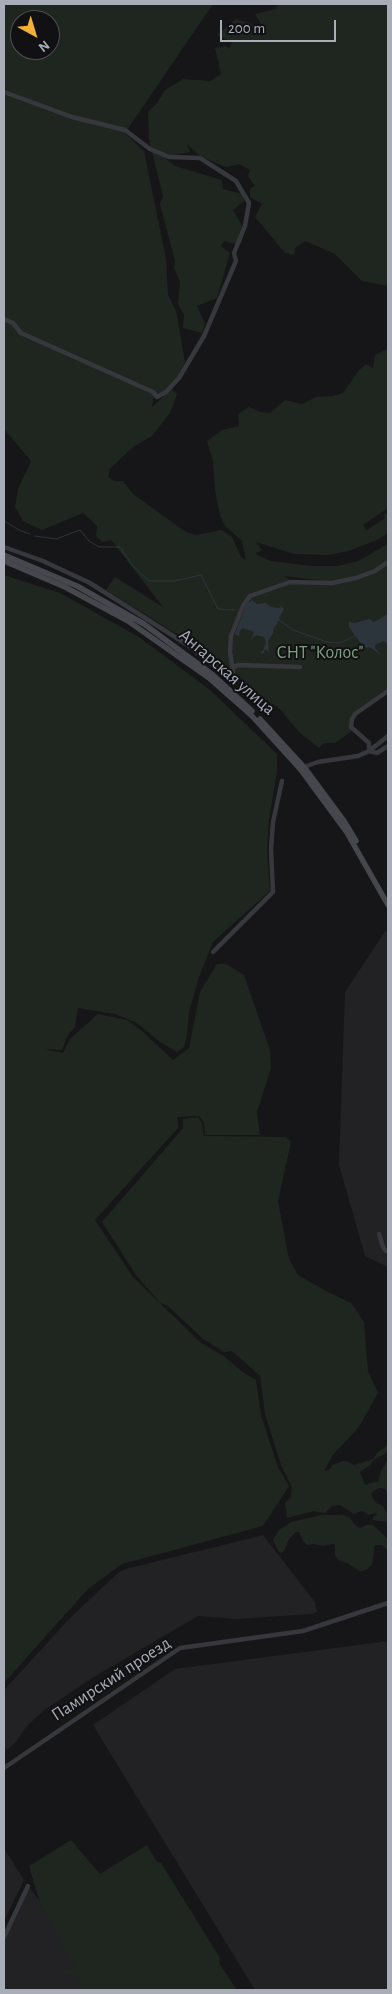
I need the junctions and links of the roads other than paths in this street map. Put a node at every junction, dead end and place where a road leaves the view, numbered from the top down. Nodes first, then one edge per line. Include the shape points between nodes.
1 (4, 92) edge
2 (4, 319) edge
3 (4, 547) edge
4 (4, 555) edge
5 (4, 561) edge
6 (388, 562) edge
7 (300, 666) dead end
8 (233, 667) junction
9 (388, 691) edge
10 (388, 736) edge
11 (388, 746) edge
12 (369, 751) junction
13 (304, 766) junction
14 (282, 781) dead end
15 (373, 877) junction
16 (388, 905) edge
17 (213, 952) dead end
18 (379, 1234) dead end
19 (388, 1251) edge
20 (388, 1602) edge
21 (4, 1768) edge
22 (28, 1886) dead end
23 (4, 1937) edge

1 - 2 street via 72,117 125,130 150,149 169,157 200,158 236,181 249,203 245,226 234,253 236,261 204,336 179,378 157,397 153,392 20,333 13,323
3 - 8 street via 90,583 186,644 223,674 230,675
4 - 13 main road, Ангарская улица via 77,586 144,624 213,675 276,734
5 - 15 main road, Ангарская улица via 66,586 98,604 148,633 209,678 252,716 301,770 346,832
6 - 8 street via 356,578 332,582 290,582 250,596 231,636
7 - 8 street
9 - 12 street via 352,719 351,727 369,744
10 - 12 street
11 - 12 street via 377,753
12 - 13 street
13 - 15 main road, Ангарская улица via 349,830
14 - 17 street via 271,849 274,892
15 - 16 main road, Ангарская улица
18 - 19 street via 383,1247
20 - 21 street, Памирский проезд via 303,1631 180,1648
22 - 23 street

